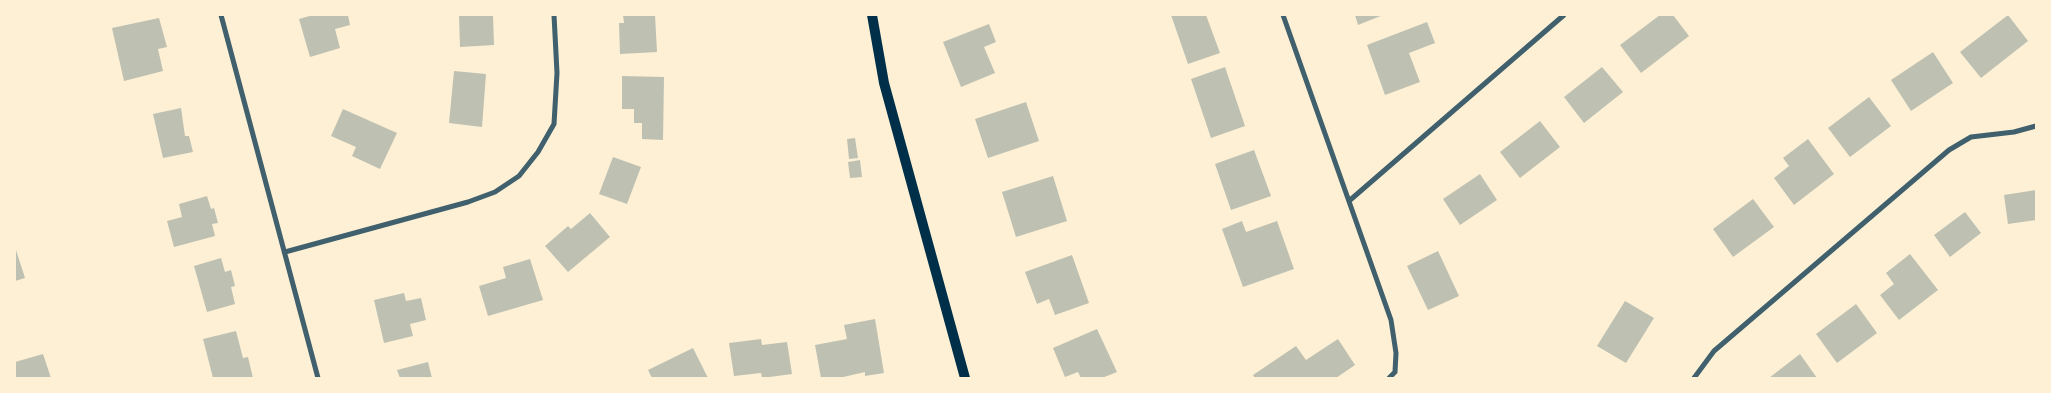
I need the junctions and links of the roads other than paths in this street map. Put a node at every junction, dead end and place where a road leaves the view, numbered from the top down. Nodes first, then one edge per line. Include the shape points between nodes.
1 (221, 15) edge
2 (554, 15) edge
3 (872, 15) edge
4 (1283, 15) edge
5 (1564, 15) edge
6 (2036, 126) edge
7 (1349, 201) junction
8 (285, 252) junction
9 (318, 378) edge
10 (965, 378) edge
11 (1390, 378) edge
12 (1694, 378) edge

1 - 8 street
2 - 8 street via 557,73 554,124 519,176 495,192 468,202
3 - 10 main road via 884,83
4 - 7 street
5 - 7 street
6 - 12 street via 1971,137 1949,150 1714,351
7 - 11 street via 1391,320 1396,353
8 - 9 street

